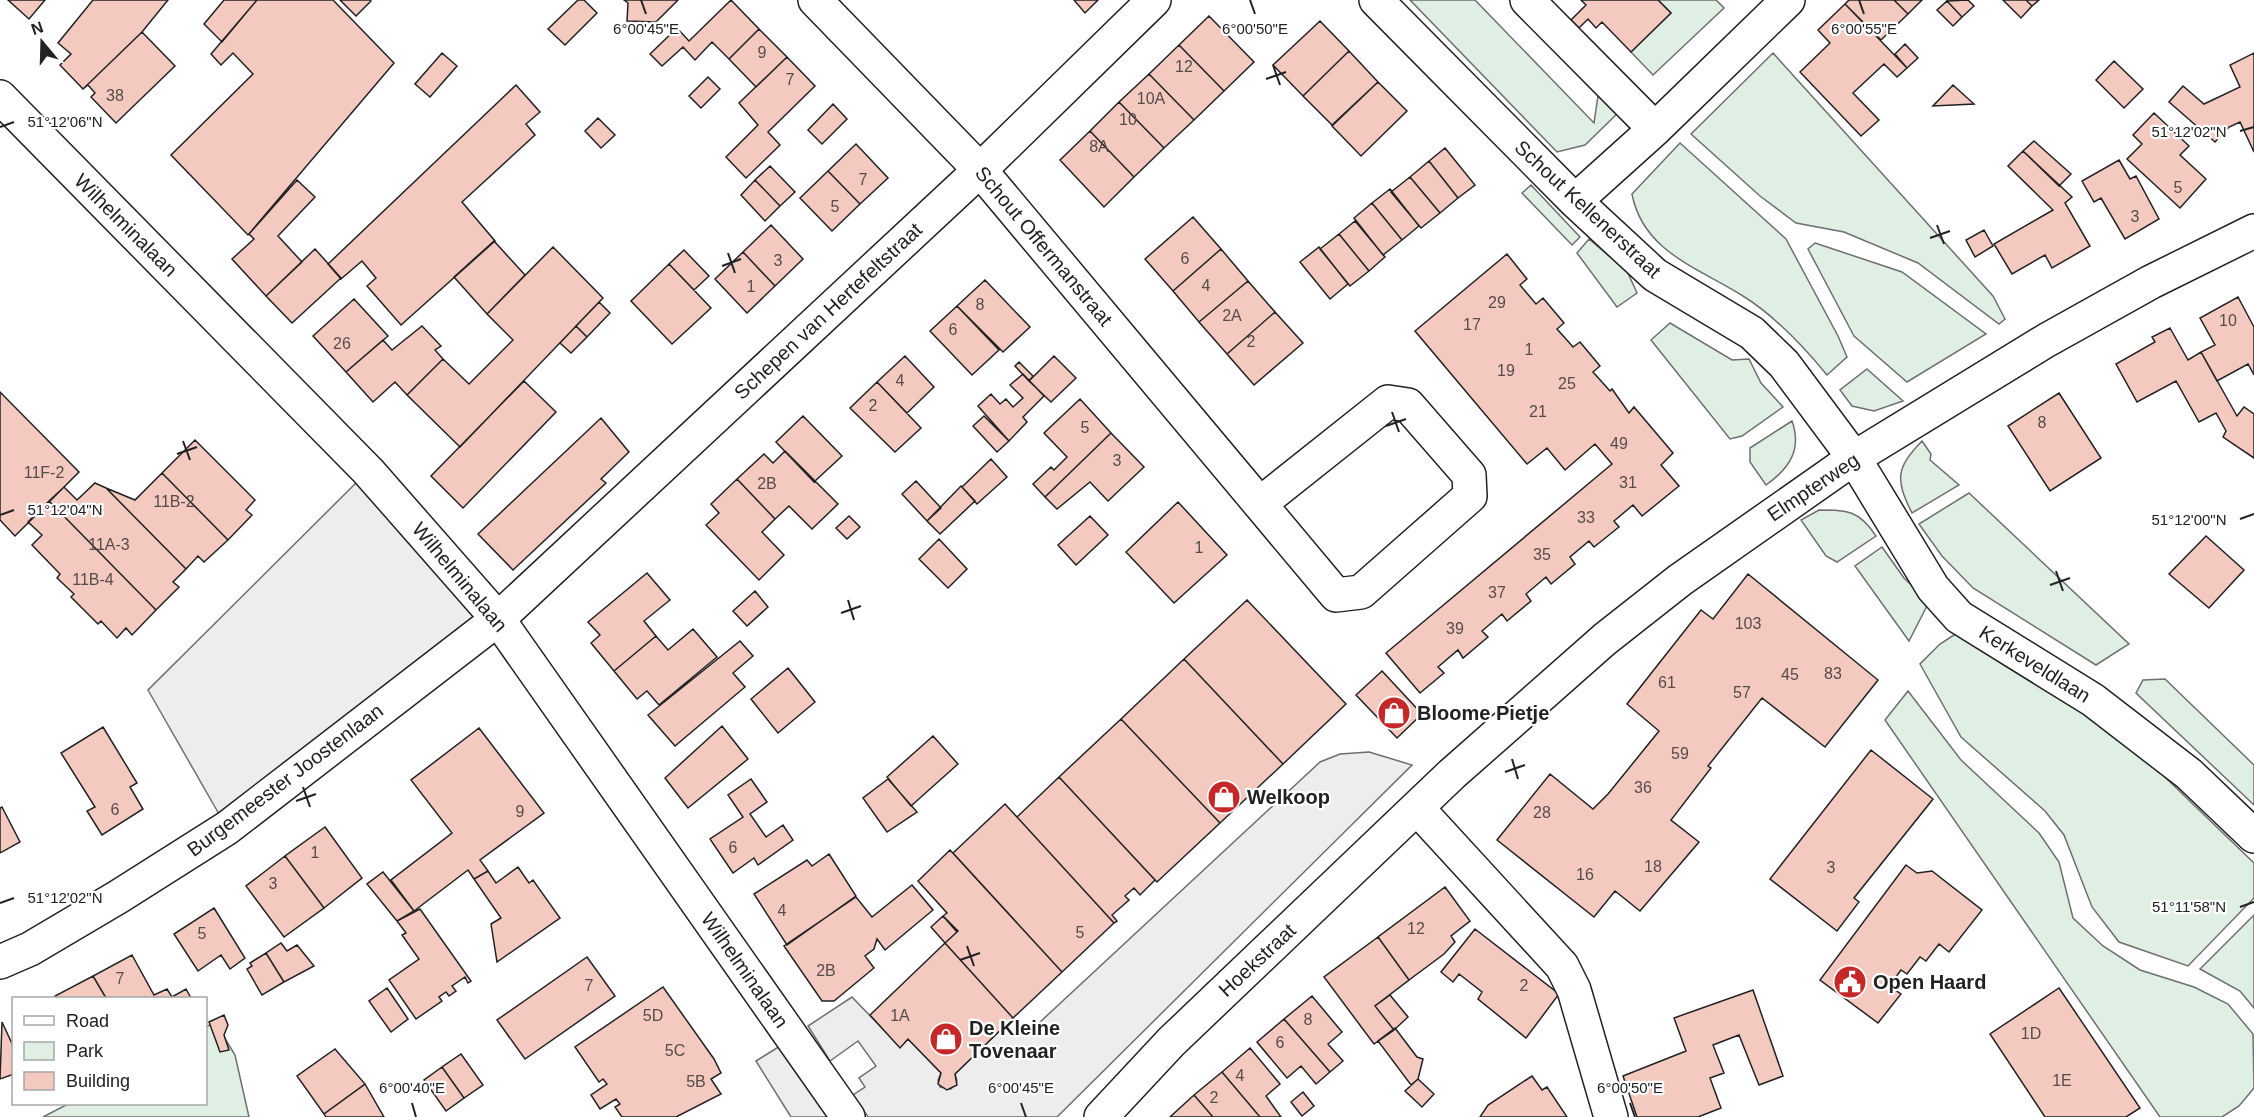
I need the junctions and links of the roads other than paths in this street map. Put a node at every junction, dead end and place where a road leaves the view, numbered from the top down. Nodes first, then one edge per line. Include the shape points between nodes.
1 (815, 0) edge
2 (1155, 0) edge
3 (1376, 0) edge
4 (1527, 0) edge
5 (1788, 0) edge
6 (0, 97) edge
7 (1654, 129) junction
8 (980, 170) junction
9 (1575, 201) junction
10 (2254, 231) edge
11 (1854, 458) junction
12 (1261, 503) junction
13 (498, 618) junction
14 (1417, 808) junction
15 (2254, 836) edge
16 (0, 962) edge
17 (848, 1117) edge
18 (1101, 1117) edge
19 (1611, 1117) edge

1 - 8 street, Schout Offermanstraat
2 - 8 street, Schepen van Hertefeltstraat
3 - 9 street, Schout Kellenerstraat
4 - 7 street
5 - 7 street
6 - 13 street, Wilhelminalaan via 368,471
7 - 9 street
8 - 12 street, Schout Offermanstraat
8 - 13 street, Schepen van Hertefeltstraat
9 - 11 street, Schout Kellenerstraat via 1655,275 1752,333 1784,364
10 - 11 street, Elmpterweg via 2047,340
11 - 14 street, Elmpterweg via 1680,580 1605,639
11 - 15 street, Kerkeveldlaan via 1934,588 1959,617 2093,700 2189,774
12 - 12 street, Schout Offermanstraat via 1388,402 1408,405 1469,476 1470,496 1361,592 1336,595
13 - 16 street, Burgemeester Joostenlaan via 227,828 30,949
13 - 17 street, Wilhelminalaan
14 - 18 street, Hoekstraat via 1197,1017
14 - 19 street via 1562,966 1574,990

